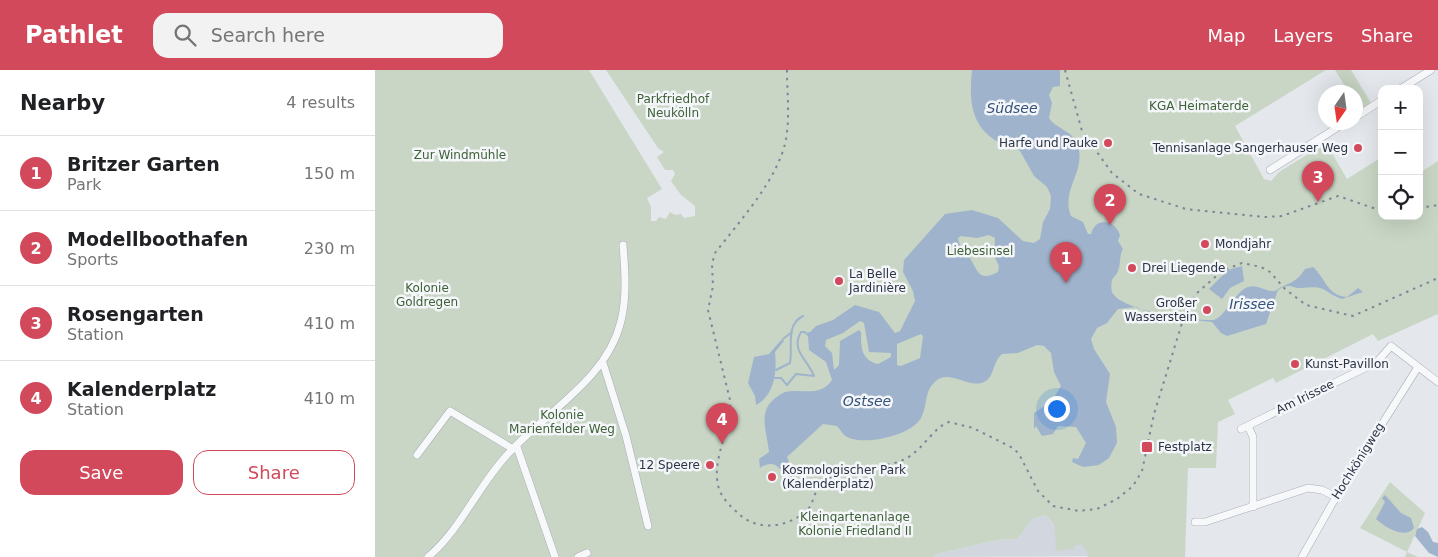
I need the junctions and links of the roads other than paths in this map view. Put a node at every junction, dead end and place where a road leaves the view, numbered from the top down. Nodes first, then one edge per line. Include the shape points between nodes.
1 (1431, 70) edge
2 (1407, 85) edge
3 (1378, 103) edge
4 (1363, 112) edge
5 (1333, 130) edge
6 (1270, 170) dead end
7 (623, 245) dead end
8 (603, 363) junction
9 (1417, 367) junction
10 (1438, 382) edge
11 (515, 448) junction
12 (417, 456) dead end
13 (1336, 496) junction
14 (1253, 506) junction
15 (1195, 522) dead end
16 (648, 526) dead end
17 (587, 553) dead end
18 (428, 557) edge
19 (555, 557) edge
20 (578, 557) edge
21 (1301, 557) edge

1 - 2 street
3 - 4 street
5 - 6 street
7 - 8 street via 622,320
8 - 11 street
8 - 16 street via 626,436
9 - 10 street
9 - 13 street, Hochkönigweg
9 - 14 street, Am Irissee via 1391,346 1377,362 1244,428 1253,437
11 - 12 street via 451,411
11 - 18 street via 498,465 454,527
11 - 19 street
13 - 14 street via 1308,488
13 - 21 street, Hochkönigweg
14 - 15 street via 1205,522
17 - 20 street

